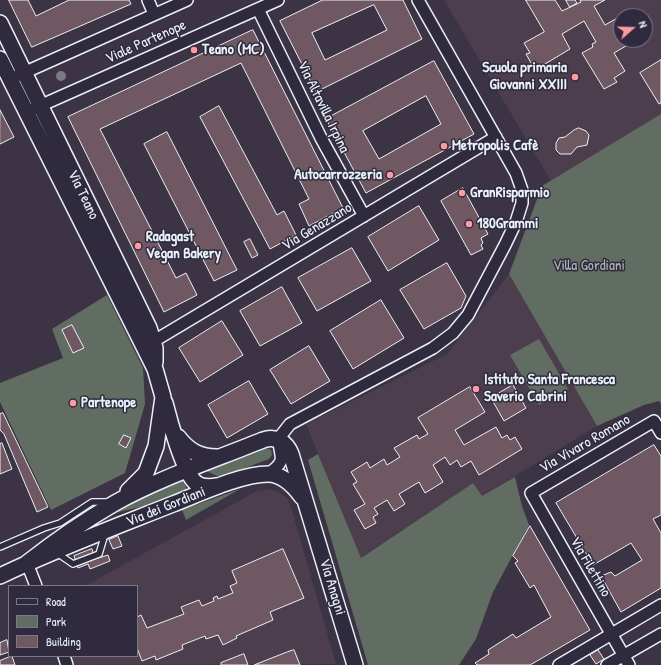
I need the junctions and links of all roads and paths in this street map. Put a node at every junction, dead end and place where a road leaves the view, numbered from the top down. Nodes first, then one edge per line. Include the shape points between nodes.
1 (148, 0) edge
2 (187, 0) edge
3 (278, 0) edge
4 (418, 0) edge
5 (258, 9) junction
6 (154, 14) junction
7 (0, 23) edge
8 (0, 59) edge
9 (22, 70) junction
10 (8, 76) junction
11 (40, 106) junction
12 (26, 112) junction
13 (496, 137) junction
14 (74, 191) junction
15 (364, 216) junction
16 (154, 341) junction
17 (155, 369) junction
18 (163, 397) junction
19 (172, 428) junction
20 (661, 433) edge
21 (278, 440) junction
22 (220, 457) junction
23 (188, 470) junction
24 (268, 474) junction
25 (218, 486) junction
26 (530, 493) joint
27 (116, 503) junction
28 (308, 508) junction
29 (0, 547) edge
30 (27, 563) junction
31 (0, 576) edge
32 (36, 585) edge
33 (661, 605) edge
34 (611, 634) junction
35 (661, 634) edge
36 (626, 660) edge
37 (356, 665) edge
38 (559, 665) edge
39 (607, 665) edge

1 - 6 street
2 - 6 street, Viale Partenope
3 - 5 street, Viale Partenope
4 - 13 street
5 - 11 street, Viale Partenope
5 - 15 street, Via Altavilla Irpina via 317,132
6 - 9 street, Viale Partenope
7 - 9 street, Via Teano
8 - 10 street, Via Teano
9 - 10 street, Viale Partenope
9 - 11 street, Via Teano
10 - 12 street, Via Teano
11 - 12 street, Viale Partenope
11 - 14 street, Via Teano
12 - 14 street, Via Teano
13 - 15 street, Via Genazzano
13 - 21 street via 516,173 523,195 516,222 468,315 447,338 433,348 296,420 285,429
14 - 16 street, Via Teano
14 - 17 street, Via Teano
15 - 16 street, Via Genazzano
16 - 17 street, Via Teano
17 - 18 street, Via Teano
18 - 19 street
18 - 27 street, Via Teano via 158,439 150,465 143,477
19 - 22 street via 184,446 195,454
19 - 23 street
20 - 26 street, Via Vivaro Romano via 654,421
21 - 22 street, Via dei Gordiani via 263,440
21 - 24 street via 282,457 276,468
21 - 28 street, Via Anagni via 290,451
22 - 23 street, Via dei Gordiani
23 - 25 street via 193,480 199,484 208,487
23 - 27 street, Via dei Gordiani
24 - 25 street, Via dei Gordiani
24 - 28 street, Via Anagni via 282,478 290,484
25 - 30 street, Via dei Gordiani
26 - 34 street, Via Filettino
27 - 29 lane via 92,502 60,524
27 - 30 street, Via dei Gordiani via 70,531
28 - 37 street, Via Anagni
30 - 31 street, Via dei Gordiani
30 - 32 street
33 - 34 street
34 - 36 street, Via Filettino
34 - 38 street
35 - 36 street
36 - 39 street

